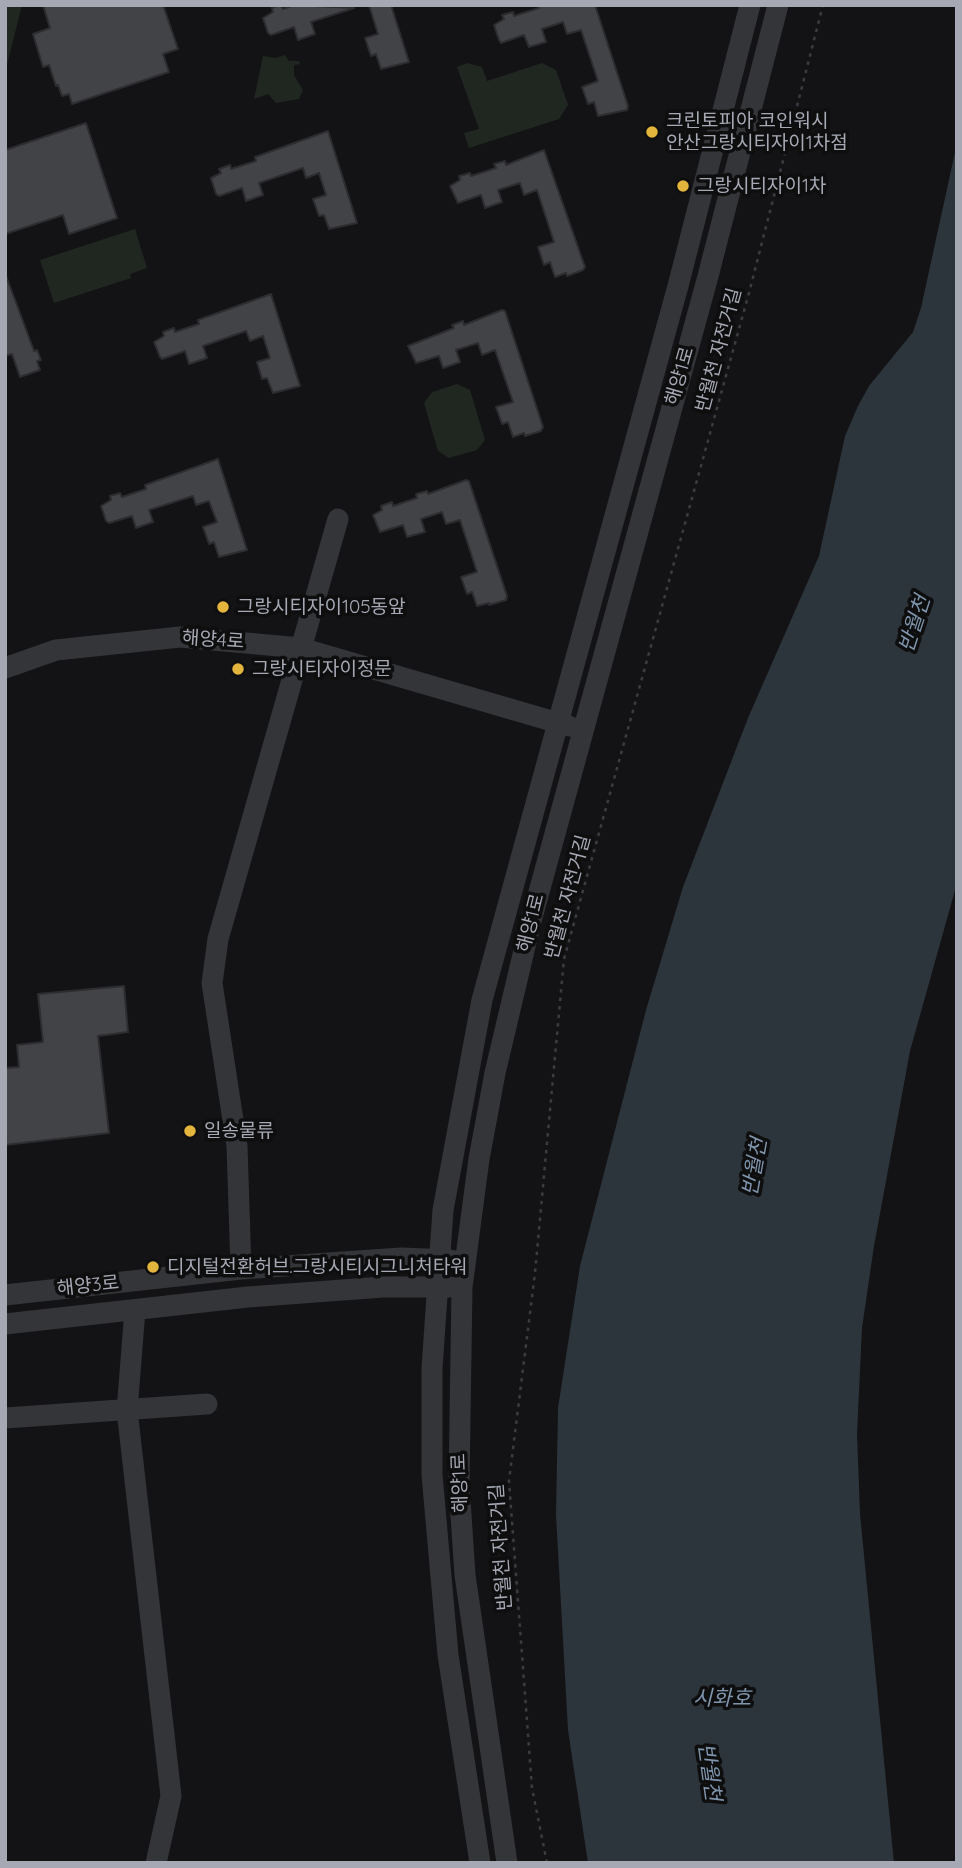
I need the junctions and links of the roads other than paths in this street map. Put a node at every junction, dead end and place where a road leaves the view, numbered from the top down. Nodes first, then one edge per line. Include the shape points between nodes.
1 (750, 5) edge
2 (778, 5) edge
3 (338, 519) dead end
4 (302, 648) junction
5 (5, 668) edge
6 (557, 723) junction
7 (581, 730) junction
8 (439, 1259) junction
9 (464, 1261) junction
10 (241, 1269) junction
11 (436, 1287) junction
12 (462, 1287) junction
13 (5, 1295) edge
14 (135, 1310) junction
15 (5, 1324) edge
16 (206, 1404) dead end
17 (127, 1409) junction
18 (5, 1418) edge
19 (156, 1863) edge
20 (480, 1863) edge
21 (507, 1863) edge

1 - 6 street, 해양1로
2 - 7 street, 해양1로
3 - 4 street
4 - 5 street, 해양4로 via 180,636 56,650
4 - 6 street, 해양4로
4 - 10 street via 218,939 212,983 237,1146
6 - 7 street, 해양4로
6 - 8 street, 해양1로 via 482,1000 452,1158
7 - 9 street, 해양1로 via 495,1073
8 - 9 street, 해양3로
8 - 10 street, 해양3로
8 - 11 street, 해양1로
9 - 12 street, 해양1로
10 - 13 street, 해양3로
11 - 12 street, 해양3로
11 - 14 street, 해양3로 via 262,1296
11 - 20 street, 해양1로 via 432,1449 436,1525 448,1655
12 - 21 street, 해양1로 via 458,1429 464,1562
14 - 15 street, 해양3로
14 - 17 street
16 - 17 street
17 - 18 street
17 - 19 street via 171,1796

